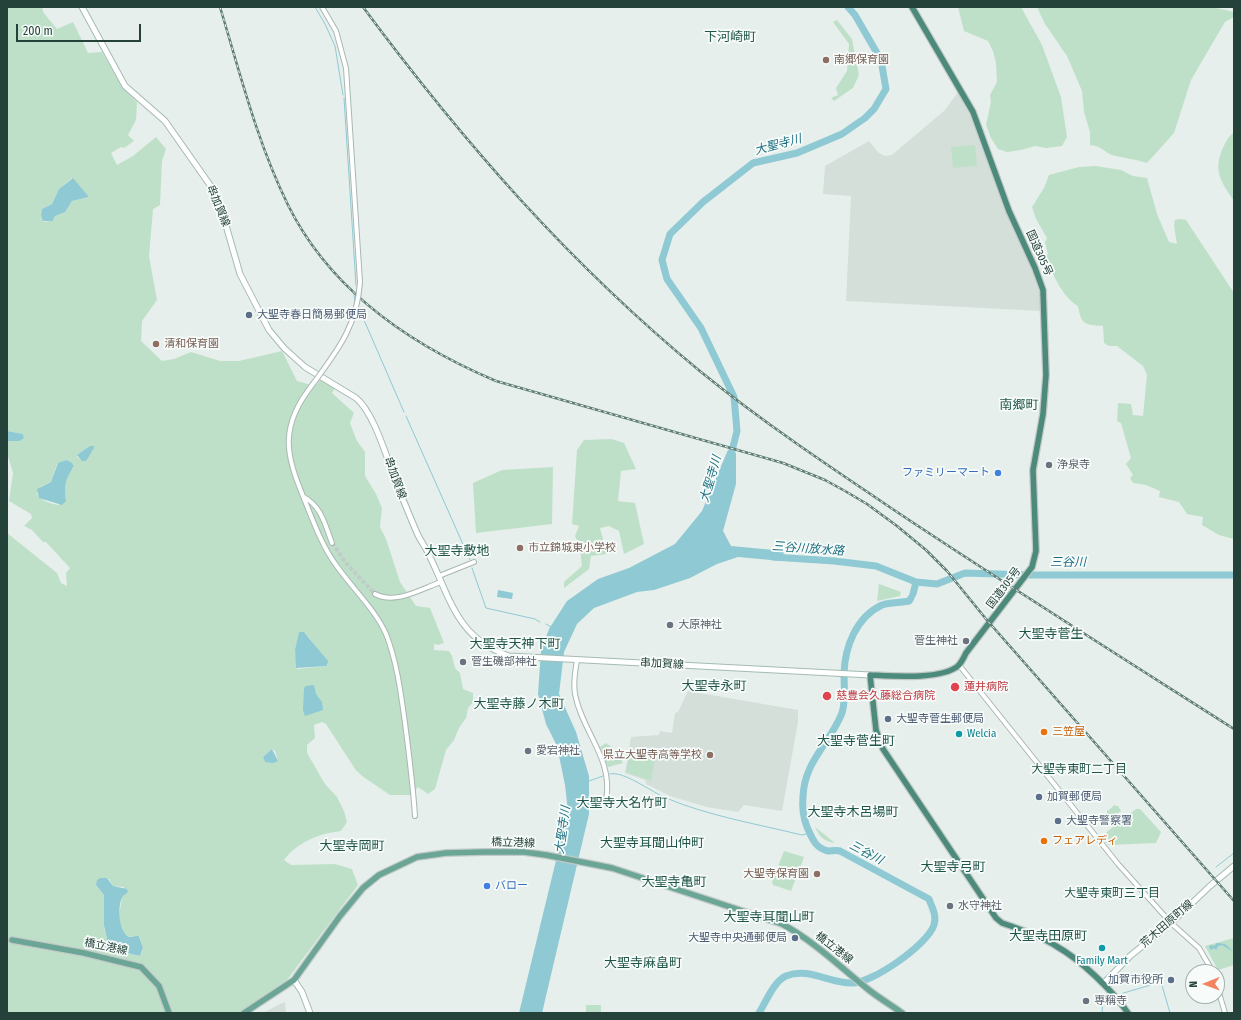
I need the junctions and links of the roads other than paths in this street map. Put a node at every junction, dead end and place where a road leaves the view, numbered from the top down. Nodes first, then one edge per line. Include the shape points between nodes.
1 (82, 7) edge
2 (322, 7) edge
3 (912, 7) edge
4 (303, 497) junction
5 (332, 543) tunnel mouth
6 (474, 562) dead end
7 (439, 576) junction
8 (441, 582) junction
9 (375, 594) tunnel mouth
10 (576, 660) junction
11 (959, 665) junction
12 (870, 674) junction
13 (606, 800) dead end
14 (415, 816) dead end
15 (1234, 866) edge
16 (1171, 923) junction
17 (12, 940) dead end
18 (1208, 964) edge
19 (294, 980) junction
20 (1103, 984) junction
21 (169, 1013) edge
22 (244, 1013) edge
23 (310, 1013) edge
24 (902, 1013) edge
25 (1128, 1013) edge

1 - 7 main road, 串加賀線 via 125,86 162,118 210,185 223,215 240,274 272,334 305,367 362,404 378,432 406,508
2 - 4 street, bridge via 336,31 346,68 360,282 358,303 347,334 293,415 288,441 292,468
3 - 11 highway, 国道305号 via 973,112 1009,212 1043,290 1046,375 1043,414 1033,470 1036,551 1032,567
4 - 5 street via 312,502 320,512
4 - 14 street via 330,556 386,634 403,709
6 - 7 street
7 - 8 main road, 串加賀線
8 - 9 street via 397,597 385,598
8 - 10 main road, 串加賀線 via 456,615 471,634 503,654
10 - 12 main road, 串加賀線
10 - 13 street via 575,693 604,763 608,782
11 - 12 highway, 国道305号 via 945,673 932,675
11 - 16 street via 1101,844
12 - 20 highway via 874,720 881,745 996,918 1056,946
15 - 16 main road, 荒木田原町線
16 - 18 street via 1199,948
16 - 20 main road, 荒木田原町線 via 1130,956
17 - 21 main road, 橋立港線 via 84,952 141,967 159,986
19 - 22 main road, 橋立港線
19 - 23 main road via 304,996
19 - 24 main road, 橋立港線 via 340,916 363,888 379,875 417,857 446,853 517,852 591,864 679,889 782,924 805,938
20 - 25 highway

